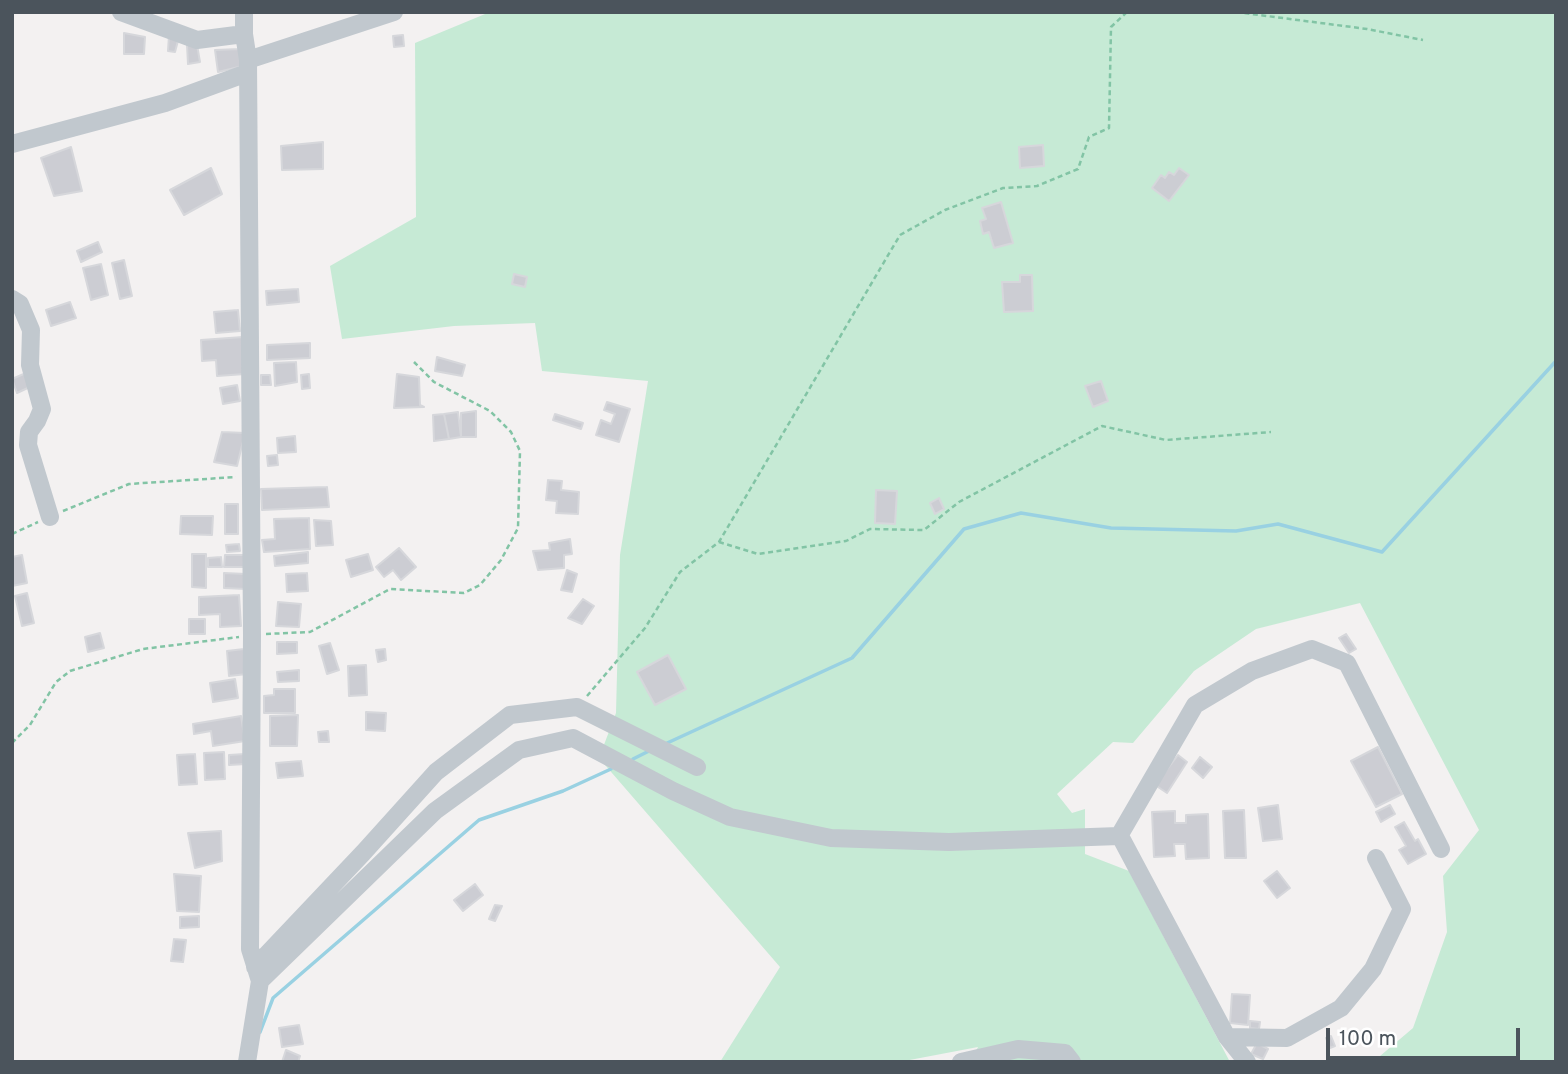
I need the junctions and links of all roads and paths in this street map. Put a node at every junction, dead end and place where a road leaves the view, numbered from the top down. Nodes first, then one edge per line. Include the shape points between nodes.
1 (121, 12) edge
2 (244, 12) edge
3 (394, 12) edge
4 (1127, 12) edge
5 (1237, 12) edge
6 (244, 34) junction
7 (1423, 40) dead end
8 (247, 67) junction
9 (12, 144) edge
10 (12, 299) edge
11 (414, 362) dead end
12 (1271, 432) dead end
13 (250, 476) junction
14 (50, 517) junction
15 (12, 534) edge
16 (719, 542) junction
17 (252, 635) junction
18 (577, 707) junction
19 (12, 743) edge
20 (697, 766) dead end
21 (1120, 836) junction
22 (1441, 849) dead end
23 (1376, 858) dead end
24 (257, 974) junction
25 (1227, 1037) junction
26 (247, 1061) edge
27 (961, 1062) edge
28 (1072, 1062) edge
29 (1247, 1062) edge

1 - 6 street via 197,40
2 - 6 street
3 - 8 street
4 - 16 path via 1111,27 1109,128 1089,137 1078,169 1037,186 1003,188 945,210 900,235
5 - 7 path
6 - 8 street
8 - 9 street via 166,103
8 - 13 street
10 - 14 street via 20,304 30,330 30,365 42,409 27,445
11 - 17 path via 434,382 490,411 511,432 520,451 518,528 501,560 480,585 464,593 390,589 310,632
12 - 16 path via 1166,440 1102,426 959,502 924,530 870,529 846,541 758,554
13 - 14 path via 129,484
13 - 17 street
14 - 15 path
16 - 18 path via 680,572 645,628
17 - 19 path via 143,649 71,671 56,682 30,725
17 - 24 street via 250,949
18 - 20 street
18 - 24 street via 510,715 436,772
21 - 22 street via 1195,705 1252,671 1312,649 1347,663
21 - 24 street via 949,842 831,838 730,817 573,738 519,750 435,811
21 - 25 street
23 - 25 street via 1402,909 1373,969 1341,1008 1287,1038
24 - 26 street
25 - 29 street
27 - 28 street via 1018,1049 1065,1053

